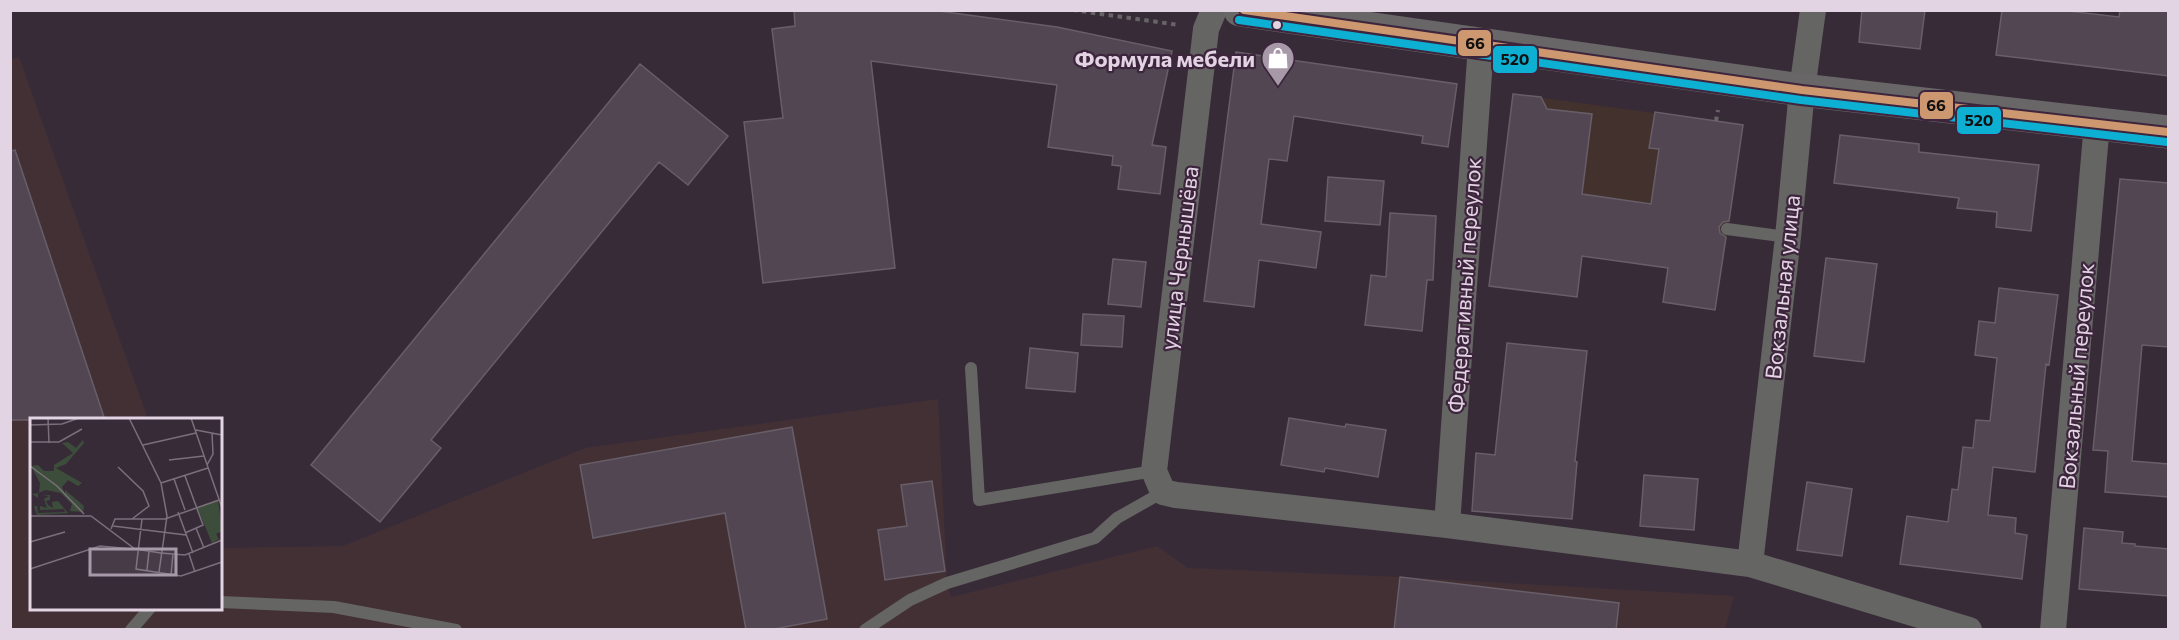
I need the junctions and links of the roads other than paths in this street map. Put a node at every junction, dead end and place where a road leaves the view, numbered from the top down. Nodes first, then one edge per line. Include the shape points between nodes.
1 (1214, 10) edge
2 (1240, 10) edge
3 (1813, 10) edge
4 (1481, 45) junction
5 (1802, 90) junction
6 (2097, 123) junction
7 (2169, 132) edge
8 (1727, 229) dead end
9 (1788, 237) junction
10 (971, 368) dead end
11 (1164, 486) junction
12 (1447, 525) junction
13 (1750, 564) junction
14 (222, 602) edge
15 (149, 610) edge
16 (131, 630) edge
17 (456, 630) edge
18 (865, 630) edge
19 (1969, 630) edge
20 (2053, 630) edge

1 - 11 street, улица Чернышёва via 1206,29
2 - 4 main road
3 - 5 street, Вокзальная улица
4 - 5 main road
4 - 12 street, Федеративный переулок
5 - 6 main road
5 - 9 street, Вокзальная улица
6 - 7 main road
6 - 20 street, Вокзальный переулок
8 - 9 lane
9 - 13 street, Вокзальная улица
10 - 11 lane via 979,500
11 - 12 street
11 - 18 lane via 1095,538 947,583 910,600
12 - 13 street
13 - 19 street
14 - 17 lane via 334,607
15 - 16 lane

